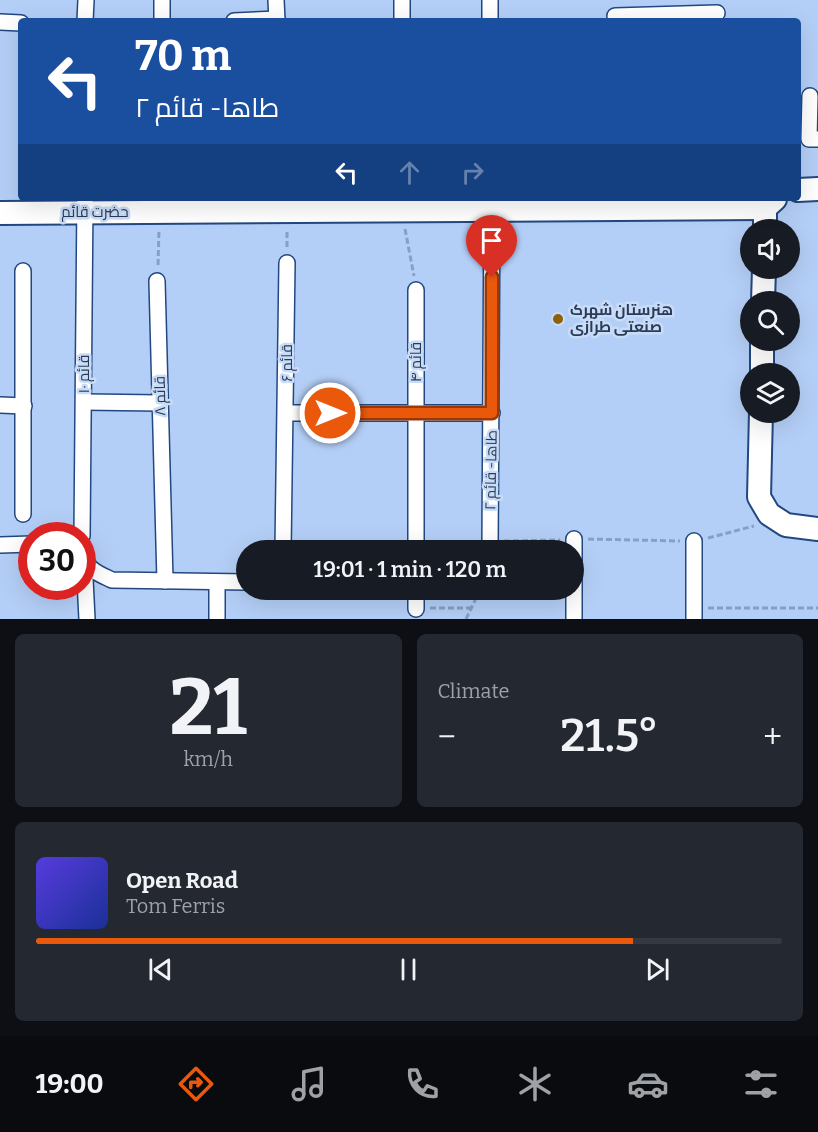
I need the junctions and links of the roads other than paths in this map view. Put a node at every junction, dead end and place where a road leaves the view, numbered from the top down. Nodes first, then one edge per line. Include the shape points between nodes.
1 (86, 0) edge
2 (162, 0) edge
3 (276, 0) edge
4 (402, 0) edge
5 (490, 0) edge
6 (614, 0) edge
7 (718, 11) edge
8 (86, 18) edge
9 (162, 18) edge
10 (277, 18) edge
11 (402, 18) edge
12 (490, 18) edge
13 (615, 18) edge
14 (0, 22) edge
15 (18, 23) edge
16 (809, 96) edge
17 (818, 139) edge
18 (801, 189) edge
19 (818, 189) edge
20 (682, 203) edge
21 (492, 204) edge
22 (554, 204) edge
23 (85, 205) edge
24 (769, 212) edge
25 (0, 213) edge
26 (287, 263) road end
27 (23, 271) dead end
28 (157, 281) road end
29 (416, 290) road end
30 (84, 402) junction
31 (160, 403) junction
32 (0, 405) edge
33 (24, 406) junction
34 (286, 413) junction
35 (416, 413) junction
36 (492, 413) junction
37 (761, 423) edge
38 (23, 514) dead end
39 (82, 522) edge
40 (818, 529) edge
41 (574, 539) road end
42 (283, 540) edge
43 (416, 540) edge
44 (490, 540) edge
45 (694, 541) road end
46 (0, 544) edge
47 (18, 544) edge
48 (96, 573) edge
49 (165, 581) junction
50 (217, 582) junction
51 (236, 582) edge
52 (86, 600) edge
53 (416, 600) edge
54 (416, 609) road end
55 (694, 614) edge
56 (87, 619) edge
57 (217, 619) edge
58 (574, 619) edge

1 - 8 street
2 - 9 street
3 - 10 street
4 - 11 street
5 - 12 street
6 - 13 street
7 - 13 street
14 - 15 street
16 - 17 street via 809,139
18 - 19 street
20 - 22 street, حضرت قائم
20 - 24 street, حضرت قائم
21 - 22 street, حضرت قائم
21 - 23 street, حضرت قائم via 401,210 159,212
21 - 36 street, طاها- قائم ۲
23 - 25 street, حضرت قائم
23 - 30 street, قائم ۱۰
26 - 34 street, قائم ۶
27 - 33 street
28 - 31 street, قائم ۸
29 - 35 street, قائم ۴
30 - 31 street
30 - 39 street, قائم ۱۰
31 - 49 street, قائم ۸
32 - 33 street
33 - 38 street
34 - 35 street
34 - 42 street, قائم ۶
35 - 36 street
35 - 43 street, قائم ۴
36 - 44 street, طاها- قائم ۲
37 - 40 street via 759,497 769,514 786,525
41 - 58 street
45 - 55 street
46 - 47 street
48 - 49 street via 112,580
49 - 50 street
50 - 51 street
50 - 57 street
52 - 56 street
53 - 54 street

